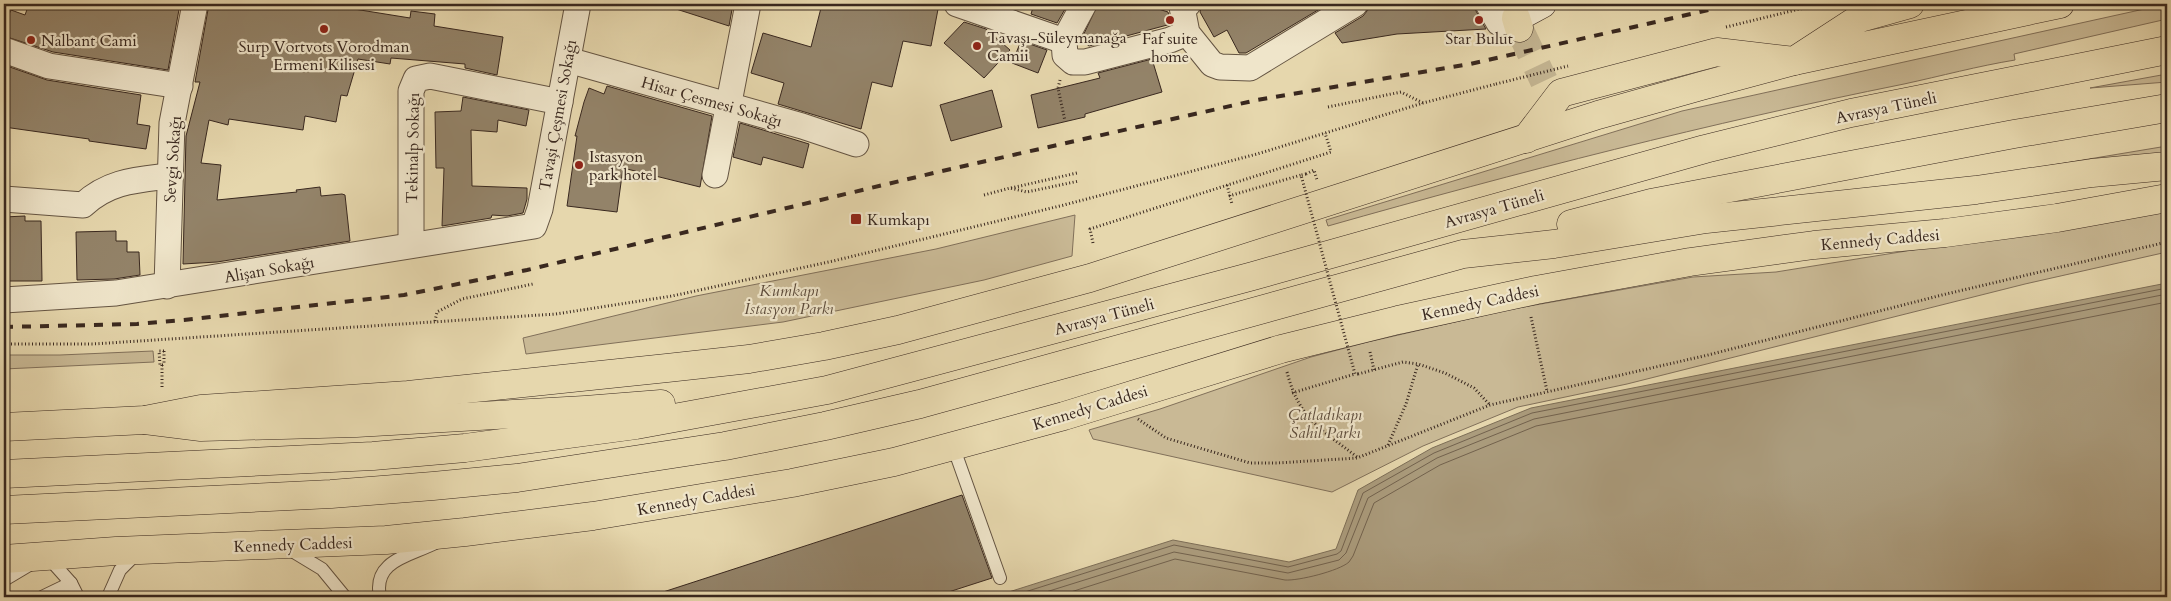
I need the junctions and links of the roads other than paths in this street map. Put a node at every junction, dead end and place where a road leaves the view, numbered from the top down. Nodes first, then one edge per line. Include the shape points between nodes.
1 (195, 4) edge
2 (578, 4) edge
3 (748, 4) edge
4 (1084, 4) edge
5 (1356, 4) edge
6 (1488, 4) edge
7 (1542, 4) edge
8 (1910, 4) edge
9 (2060, 4) edge
10 (964, 5) edge
11 (1185, 6) edge
12 (1324, 12) edge
13 (1517, 23) joint
14 (1187, 33) junction
15 (1064, 41) junction
16 (4, 50) edge
17 (2167, 50) edge
18 (568, 60) junction
19 (1794, 61) junction
20 (180, 86) junction
21 (560, 102) junction
22 (729, 106) junction
23 (2167, 108) edge
24 (1526, 138) junction
25 (856, 144) dead end
26 (2167, 166) edge
27 (715, 175) dead end
28 (169, 176) junction
29 (2167, 198) edge
30 (4, 199) edge
31 (534, 226) joint
32 (411, 245) junction
33 (1463, 254) junction
34 (167, 286) junction
35 (4, 300) edge
36 (827, 390) junction
37 (145, 420) junction
38 (4, 427) edge
39 (953, 446) junction
40 (4, 474) edge
41 (4, 510) edge
42 (452, 534) junction
43 (280, 544) junction
44 (140, 550) junction
45 (46, 556) junction
46 (4, 559) edge
47 (1000, 578) dead end
48 (4, 580) edge
49 (71, 583) junction
50 (42, 597) edge
51 (78, 597) edge
52 (108, 597) edge
53 (345, 597) edge
54 (380, 597) edge

1 - 20 street, Sevgi Sokağı
2 - 18 street, Tavaşi Çeşmesi Sokağı
3 - 22 street
4 - 15 street
5 - 12 street
6 - 13 street via 1499,23
7 - 13 street
8 - 19 main road via 1860,18
9 - 19 main road
10 - 15 street
11 - 14 street
12 - 14 street via 1250,68 1212,64
14 - 15 street via 1085,62 1073,62 1065,55
16 - 20 street via 49,66
17 - 36 main road, Avrasya Tüneli via 1851,113 1705,148 1253,276
18 - 21 street, Tavaşi Çeşmesi Sokağı
18 - 22 street, Hisar Çesmesi Sokağı
19 - 24 main road
19 - 24 main road via 1717,52 1553,87
20 - 28 street, Sevgi Sokağı via 172,123
21 - 31 street, Tavaşi Çeşmesi Sokağı
21 - 32 street, Tekinalp Sokağı via 430,76 416,79 411,91
22 - 25 street, Hisar Çesmesi Sokağı
22 - 27 street
23 - 33 main road via 1651,203
24 - 37 main road via 1090,278 898,330 824,346 750,359 417,394 201,408
26 - 33 main road via 1706,219 1554,244
28 - 30 street via 111,185 94,194 83,205
28 - 34 street, Sevgi Sokağı
29 - 39 main road, Kennedy Caddesi via 2057,218 1690,262 1526,292 1281,349 1064,416
31 - 32 street, Alişan Sokağı
32 - 34 street, Alişan Sokağı
33 - 41 main road via 920,404 716,448 517,478 331,494
34 - 35 street, Alişan Sokağı via 116,294
36 - 37 main road via 585,410 356,422 202,427
36 - 40 main road via 636,425 465,448 373,456
37 - 38 main road
39 - 42 main road, Kennedy Caddesi via 792,483 593,516
39 - 47 lane
42 - 43 main road, Kennedy Caddesi
42 - 54 lane via 398,558 384,569 378,584
43 - 44 main road, Kennedy Caddesi
43 - 53 lane via 322,569
44 - 45 main road, Kennedy Caddesi
44 - 52 lane via 120,570
45 - 46 main road, Kennedy Caddesi
45 - 48 lane
45 - 49 lane
49 - 50 lane
49 - 51 lane

